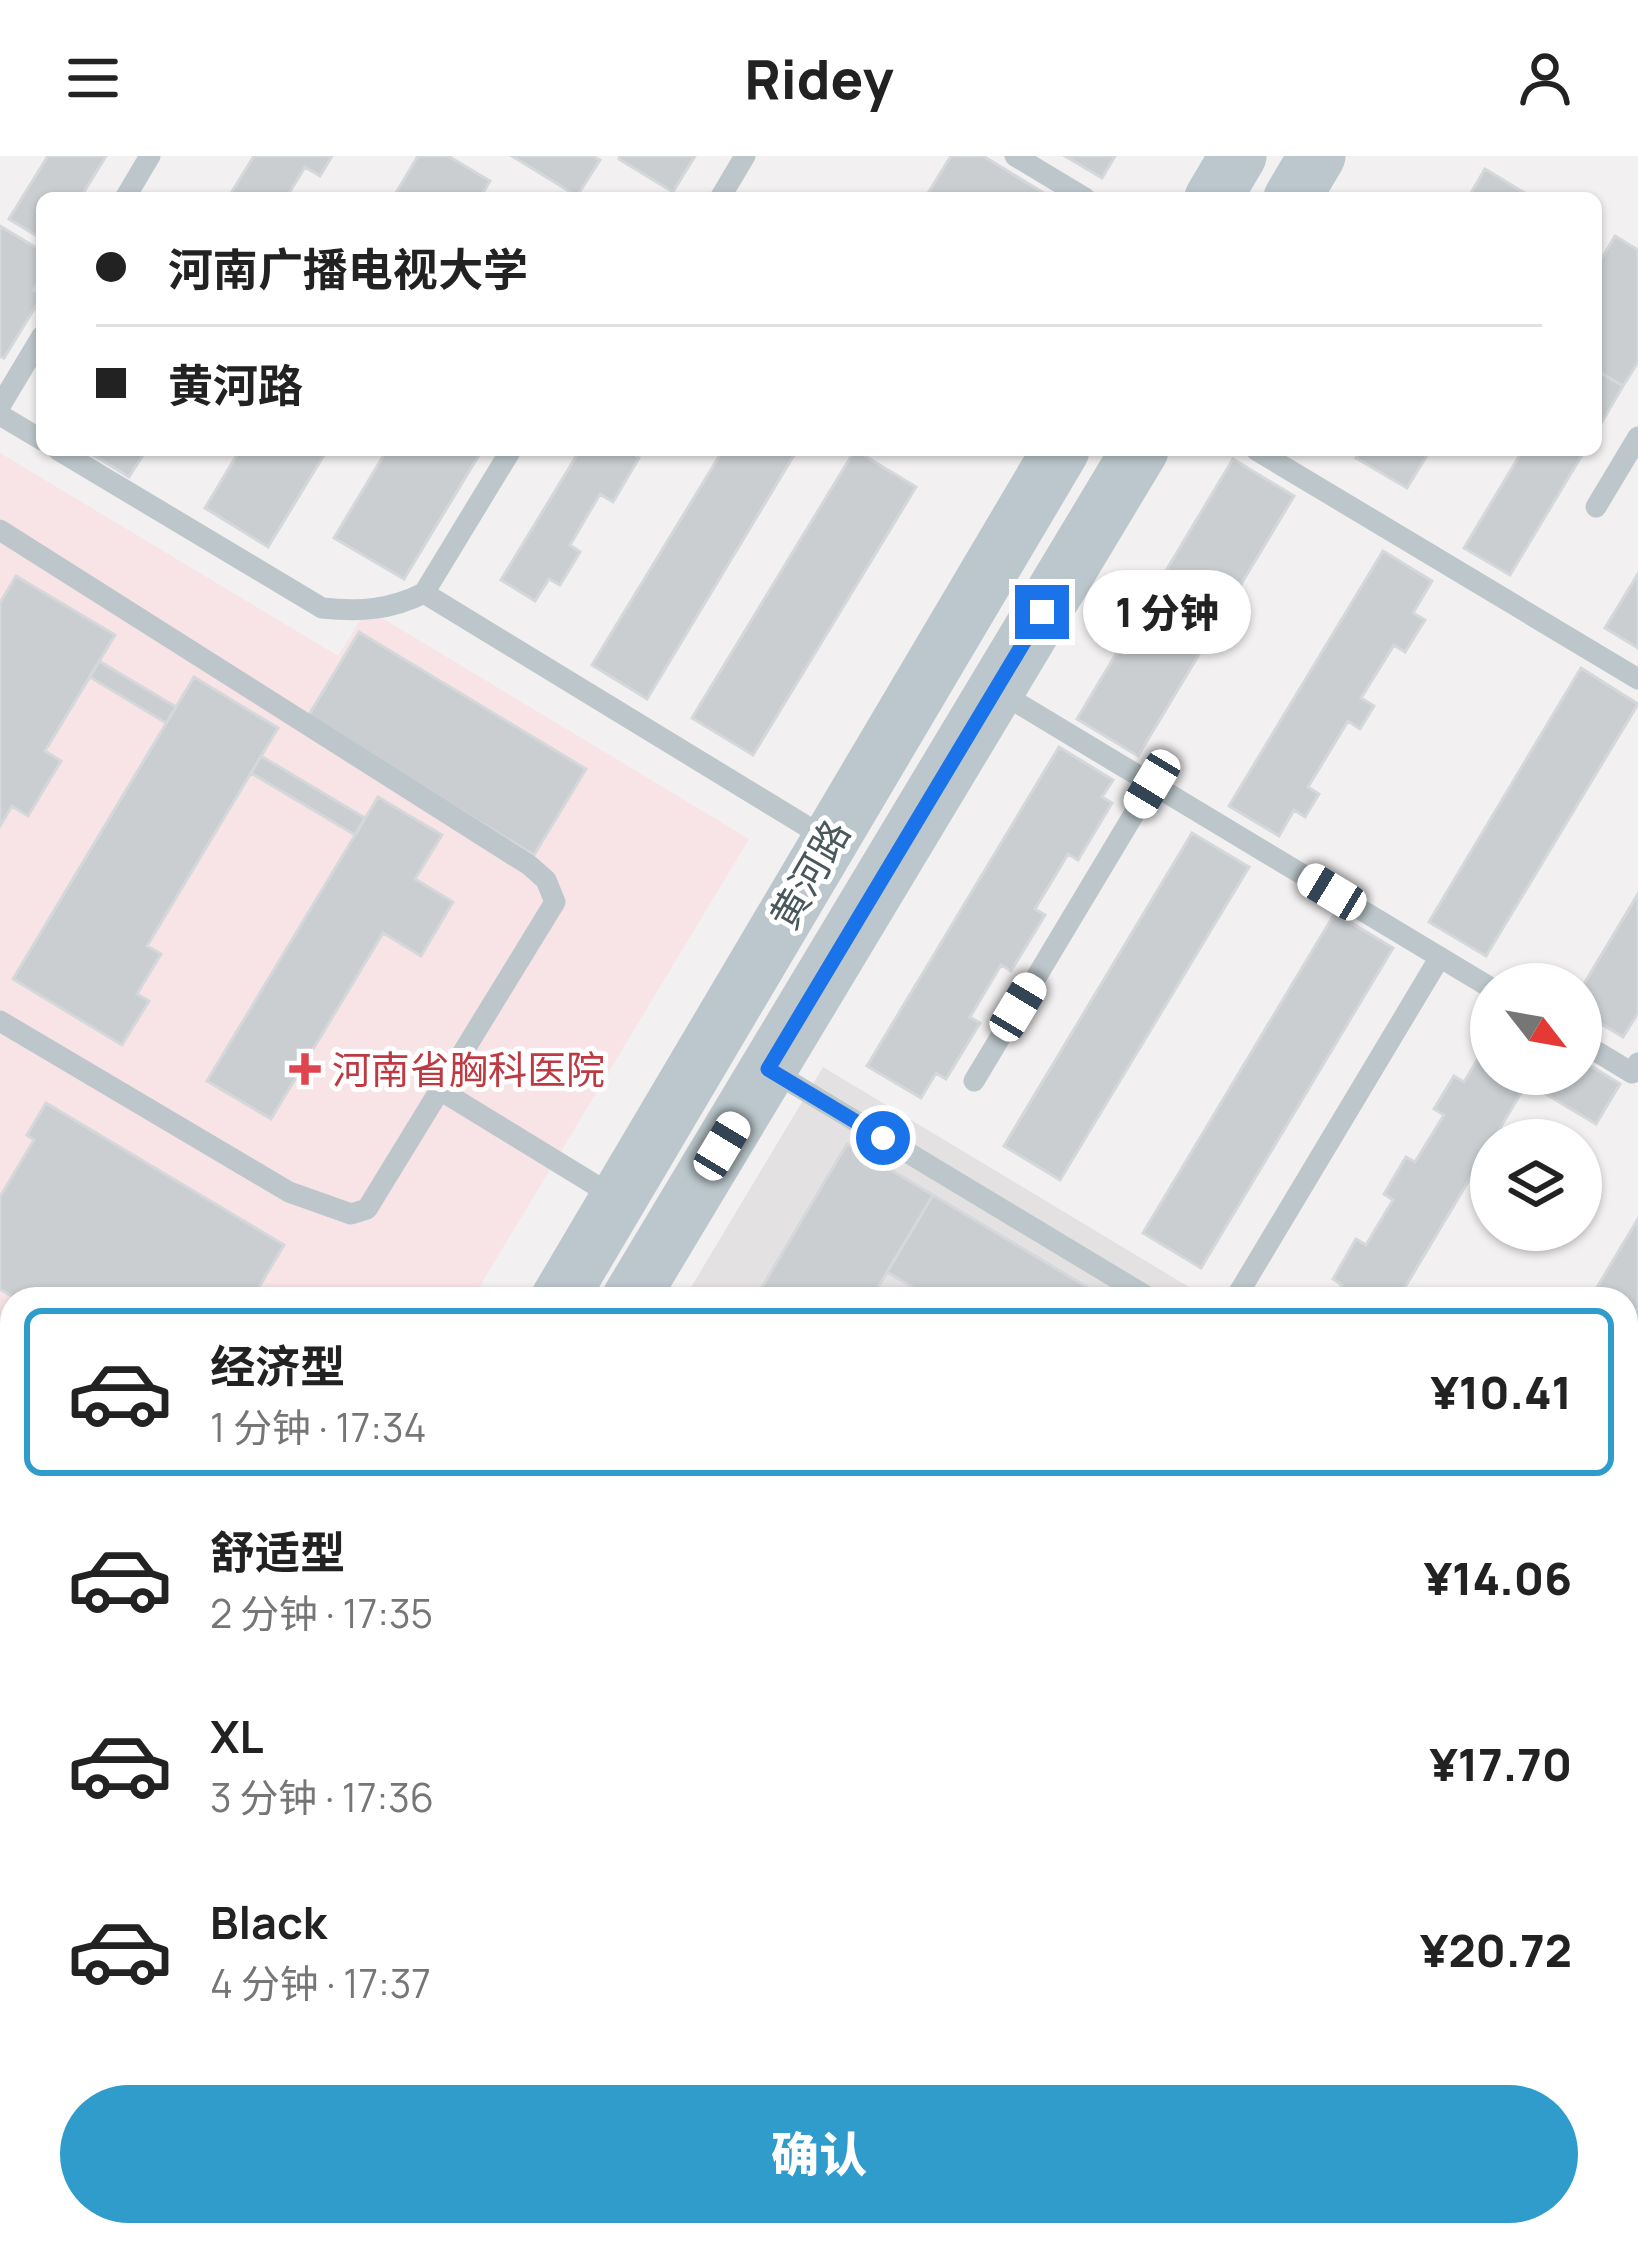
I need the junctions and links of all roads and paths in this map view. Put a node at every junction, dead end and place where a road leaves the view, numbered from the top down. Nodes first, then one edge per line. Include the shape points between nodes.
1 (150, 156) edge
2 (745, 156) edge
3 (1015, 156) edge
4 (1238, 156) edge
5 (1317, 156) edge
6 (129, 192) edge
7 (724, 192) edge
8 (1074, 192) edge
9 (1217, 192) edge
10 (1296, 192) edge
11 (36, 347) edge
12 (0, 410) edge
13 (36, 436) edge
14 (1638, 437) edge
15 (68, 456) edge
16 (508, 456) edge
17 (1057, 456) edge
18 (1136, 456) edge
19 (1266, 456) edge
20 (1596, 507) dead end
21 (0, 530) edge
22 (424, 593) junction
23 (1638, 680) edge
24 (996, 690) junction
25 (1152, 784) junction
26 (829, 840) junction
27 (1440, 957) junction
28 (1470, 975) edge
29 (0, 1021) edge
30 (1602, 1054) edge
31 (1638, 1063) edge
32 (768, 1069) junction
33 (974, 1082) dead end
34 (440, 1090) junction
35 (618, 1199) junction
36 (566, 1287) edge
37 (637, 1287) edge
38 (1130, 1287) edge
39 (1242, 1287) edge

1 - 6 lane
2 - 7 lane
3 - 8 lane
4 - 9 main road
5 - 10 main road
11 - 12 lane
12 - 13 lane
14 - 20 lane
15 - 22 lane via 322,608 398,606
16 - 22 lane
17 - 26 main road, 黄河路
18 - 24 main road, 黄河路
19 - 23 lane
21 - 34 lane via 546,880 555,902
22 - 26 lane
24 - 25 lane
24 - 32 main road, 黄河路
25 - 27 lane
25 - 33 lane
26 - 35 main road, 黄河路
27 - 28 lane
27 - 39 lane
29 - 34 lane via 289,1192 351,1214 367,1209
30 - 31 lane via 1632,1072
32 - 37 main road, 黄河路
32 - 38 lane
34 - 35 lane
35 - 36 main road, 黄河路

